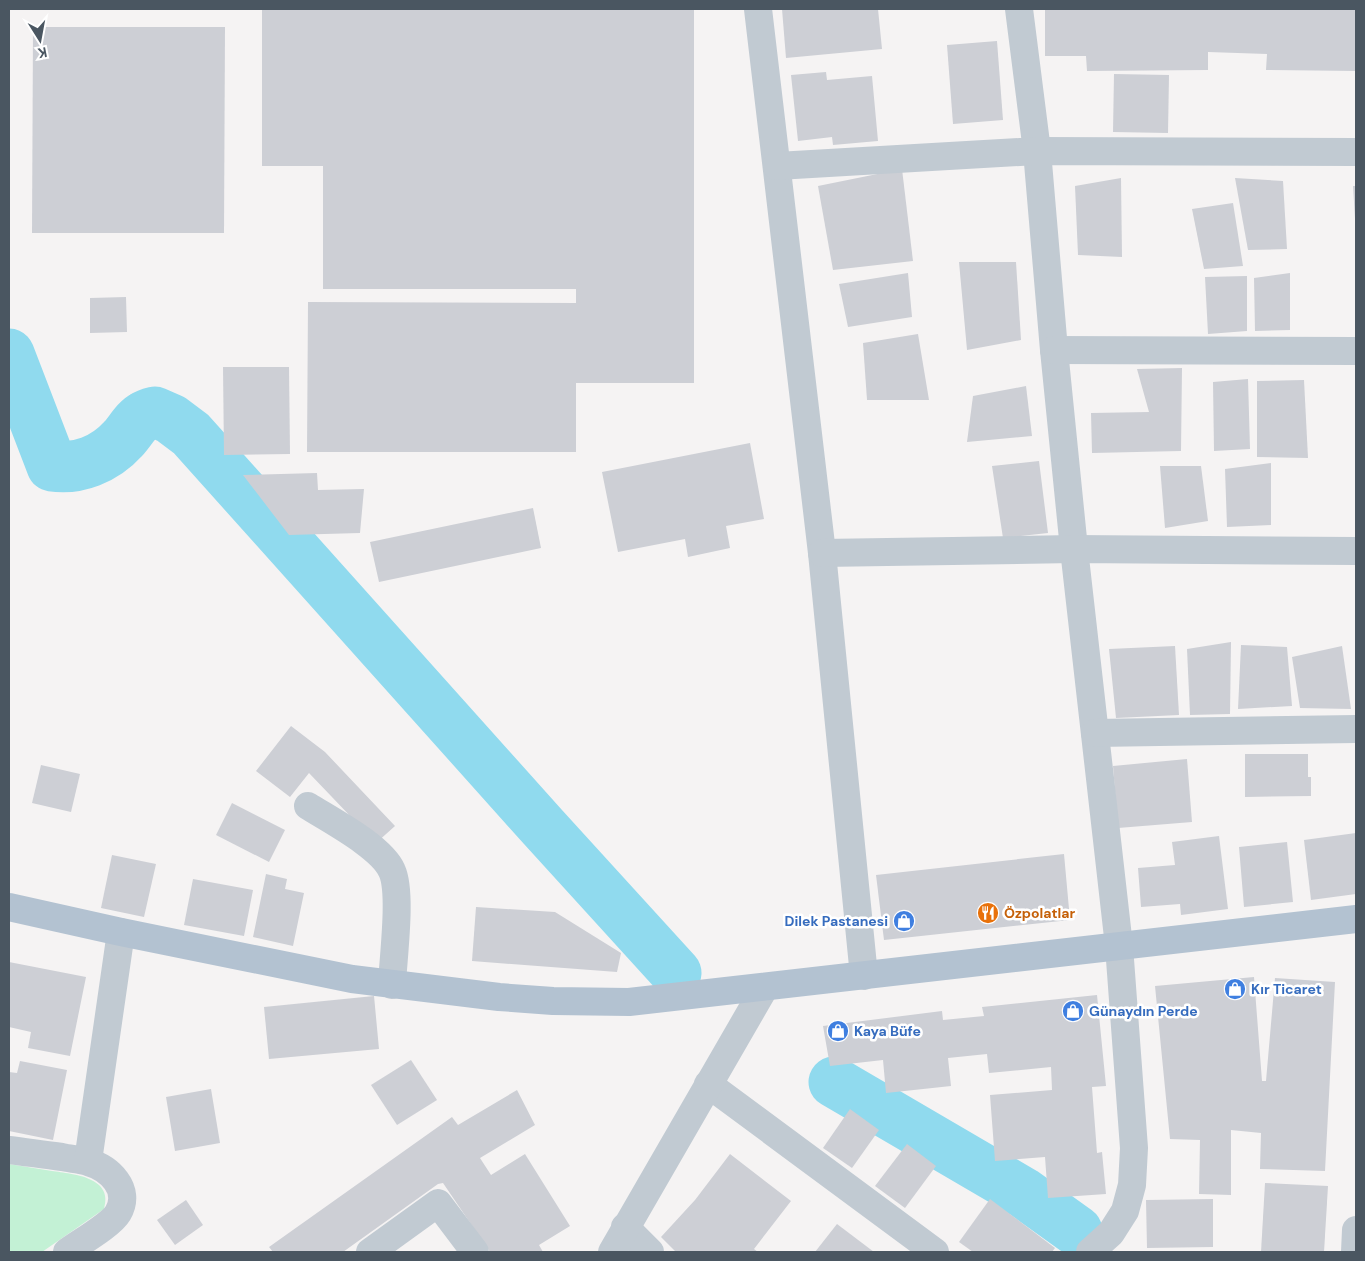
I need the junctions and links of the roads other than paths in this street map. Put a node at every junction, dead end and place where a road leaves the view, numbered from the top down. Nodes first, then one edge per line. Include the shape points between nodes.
1 (758, 9) edge
2 (1019, 9) edge
3 (1037, 151) junction
4 (1356, 152) edge
5 (777, 166) junction
6 (1054, 350) junction
7 (1356, 351) edge
8 (1074, 548) junction
9 (1356, 551) edge
10 (822, 553) junction
11 (1356, 729) edge
12 (1095, 733) junction
13 (308, 806) dead end
14 (9, 907) edge
15 (1356, 919) edge
16 (121, 932) junction
17 (1119, 946) junction
18 (864, 976) junction
19 (392, 985) junction
20 (765, 987) junction
21 (708, 1084) junction
22 (9, 1150) edge
23 (88, 1161) junction
24 (625, 1227) junction
25 (1356, 1230) edge
26 (67, 1252) edge
27 (370, 1252) edge
28 (475, 1252) edge
29 (612, 1252) edge
30 (650, 1252) edge
31 (935, 1252) edge
32 (1090, 1252) edge
33 (1356, 1252) edge

1 - 5 street
2 - 3 street
3 - 4 street
3 - 5 street
3 - 6 street
5 - 10 street
6 - 7 street
6 - 8 street
8 - 9 street
8 - 10 street
8 - 12 street
10 - 18 street
11 - 12 street
12 - 17 street
13 - 19 street via 363,841 385,859 392,870 397,901
14 - 16 main road
15 - 17 main road
16 - 19 main road
16 - 23 street
17 - 18 main road
17 - 32 street via 1134,1148 1132,1185 1125,1211 1111,1233
18 - 20 main road
19 - 20 main road via 553,1001 629,1002
20 - 21 street
21 - 24 street
21 - 31 street
22 - 23 street
23 - 26 street via 115,1179 122,1192 122,1201 118,1213
24 - 29 street
24 - 30 street
25 - 33 street
27 - 28 street via 438,1203

